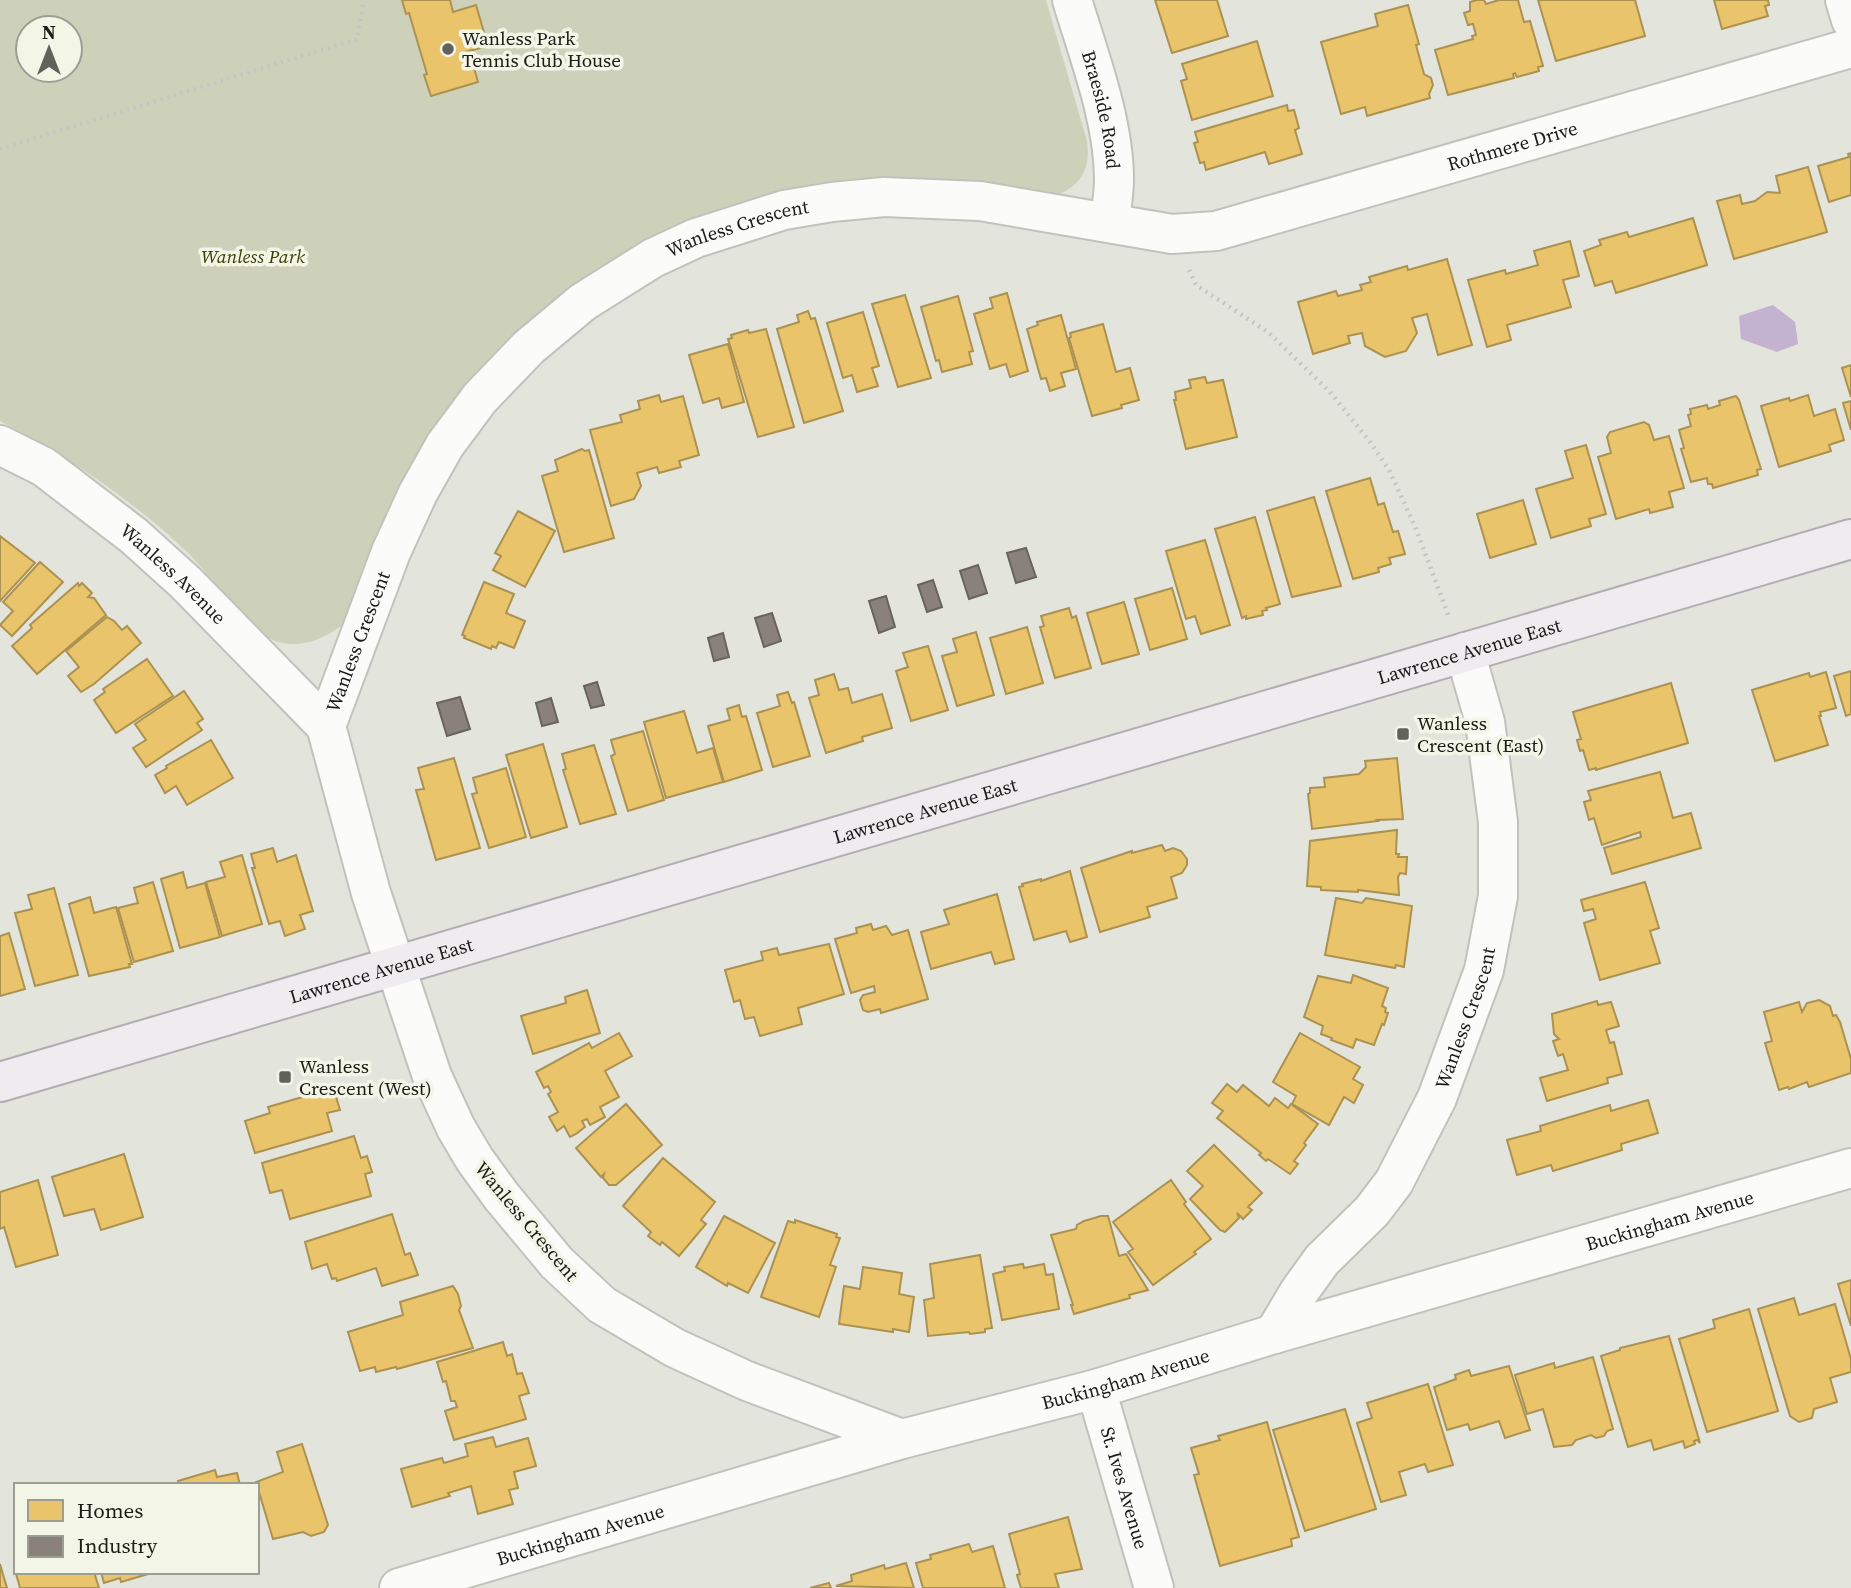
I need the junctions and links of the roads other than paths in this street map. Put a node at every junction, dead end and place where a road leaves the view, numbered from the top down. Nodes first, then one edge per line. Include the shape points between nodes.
1 (1073, 0) edge
2 (1845, 0) edge
3 (1851, 20) edge
4 (1851, 48) edge
5 (1110, 223) junction
6 (1172, 234) joint
7 (0, 445) edge
8 (1851, 539) edge
9 (1465, 652) junction
10 (326, 726) junction
11 (395, 967) junction
12 (0, 1082) edge
13 (1851, 1168) edge
14 (1274, 1334) junction
15 (1096, 1388) junction
16 (902, 1439) junction
17 (399, 1588) edge
18 (1154, 1588) edge

1 - 5 street, Braeside Road via 1109,136 1114,179
2 - 3 street
4 - 6 street, Rothmere Drive via 1249,222 1216,231
5 - 6 street, Wanless Crescent
5 - 10 street, Wanless Crescent via 980,201 884,197 832,202 784,211 696,238 653,258 583,302 529,347 480,398 445,445 391,552
7 - 10 street, Wanless Avenue via 44,467 134,536
8 - 9 main road, Lawrence Avenue East
9 - 11 main road, Lawrence Avenue East
9 - 14 street, Wanless Crescent via 1485,722 1498,822 1497,896 1484,970 1437,1098 1394,1182 1372,1211 1322,1260
10 - 11 street, Wanless Crescent
11 - 12 main road, Lawrence Avenue East
11 - 16 street, Wanless Crescent via 432,1076 475,1160 557,1263 602,1305 676,1348 747,1381
13 - 14 street, Buckingham Avenue
14 - 15 street, Buckingham Avenue
15 - 16 street, Buckingham Avenue
15 - 18 street, St. Ives Avenue
16 - 17 street, Buckingham Avenue

